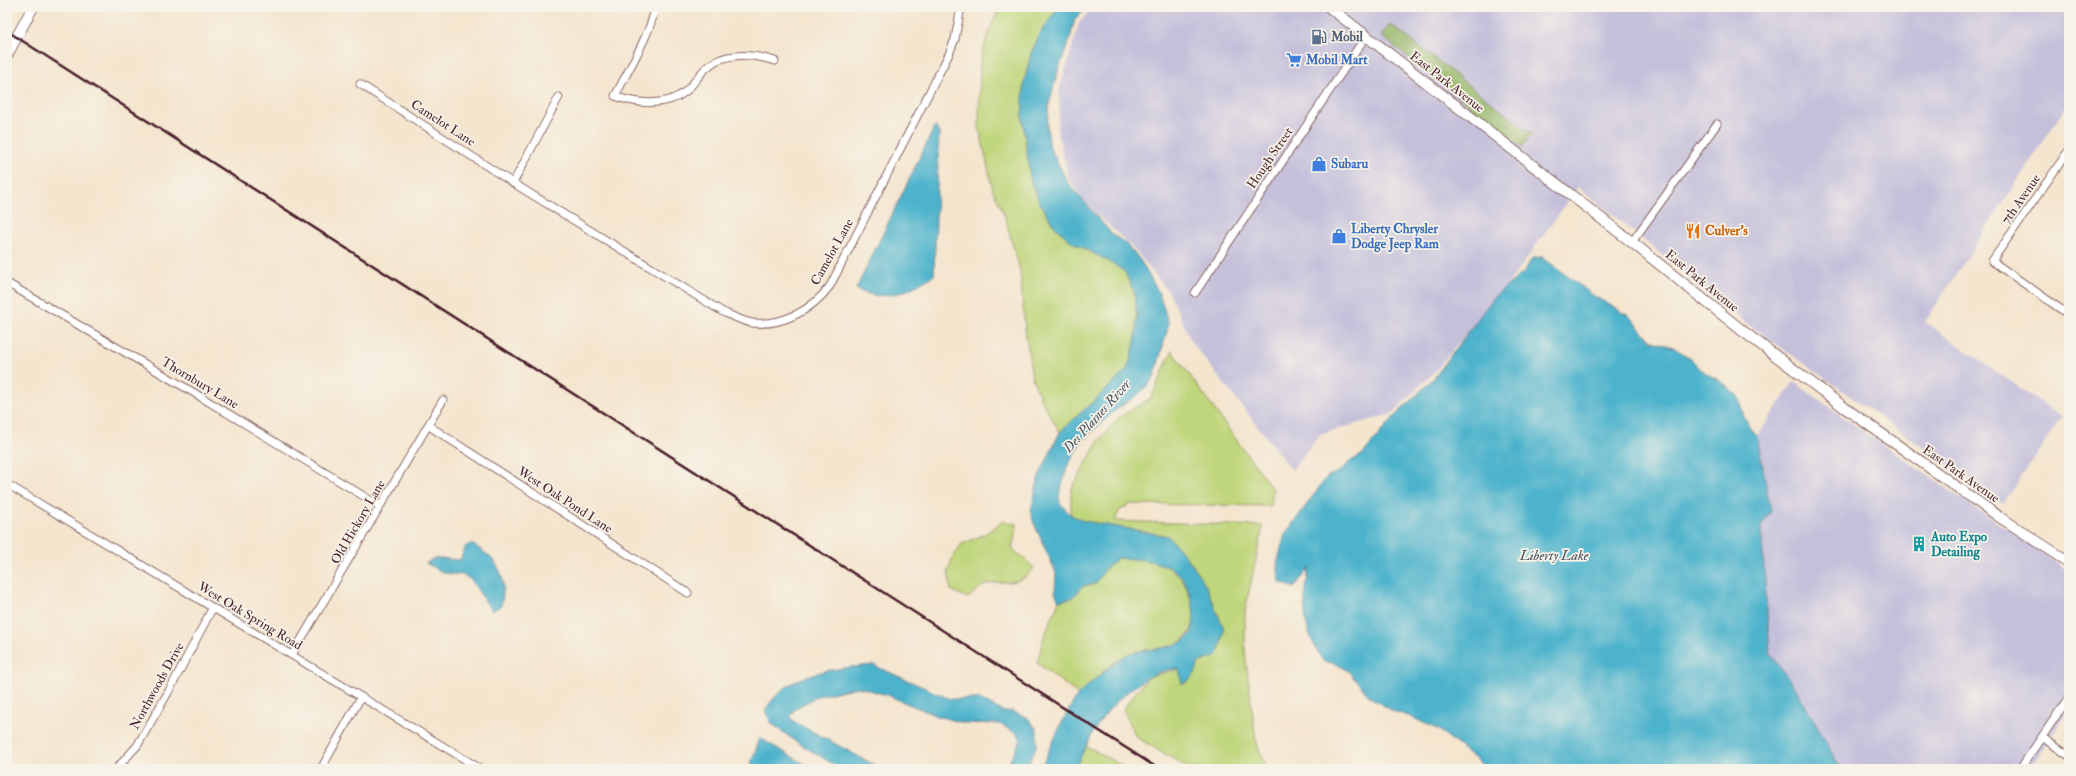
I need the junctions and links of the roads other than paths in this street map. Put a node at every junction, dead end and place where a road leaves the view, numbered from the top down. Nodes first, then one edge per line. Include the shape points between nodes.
1 (33, 7) edge
2 (654, 7) edge
3 (961, 7) edge
4 (1329, 7) edge
5 (1366, 36) junction
6 (7, 55) edge
7 (775, 61) dead end
8 (360, 84) dead end
9 (559, 97) dead end
10 (1717, 124) dead end
11 (2069, 150) edge
12 (513, 183) junction
13 (1632, 242) junction
14 (7, 283) edge
15 (1195, 293) dead end
16 (2069, 315) edge
17 (443, 400) dead end
18 (429, 426) junction
19 (7, 484) edge
20 (380, 506) junction
21 (2069, 562) edge
22 (688, 593) dead end
23 (212, 609) junction
24 (292, 655) junction
25 (2069, 696) edge
26 (361, 697) junction
27 (2042, 737) junction
28 (2069, 756) edge
29 (116, 769) edge
30 (321, 769) edge
31 (481, 769) edge
32 (2020, 769) edge

1 - 6 main road
2 - 7 street via 639,51 615,96 626,100 661,102 676,98 696,82 706,68 729,57 758,56
3 - 12 street, Camelot Lane via 956,38 949,54 830,286 808,308 792,317 766,323 752,323 723,312
4 - 5 main road, East Park Avenue
5 - 13 main road, East Park Avenue
5 - 15 street, Hough Street
8 - 12 street, Camelot Lane
9 - 12 street
10 - 13 street
11 - 16 street, 7th Avenue via 1992,261
13 - 21 main road, East Park Avenue via 1744,332 1845,408 1998,516
14 - 20 street, Thornbury Lane
17 - 18 street, Old Hickory Lane
18 - 20 street, Old Hickory Lane
18 - 22 street, West Oak Pond Lane
19 - 23 street, West Oak Spring Road
20 - 24 street, Old Hickory Lane
23 - 24 street, West Oak Spring Road
23 - 29 street, Northwoods Drive via 140,740
24 - 26 street, West Oak Spring Road
25 - 27 street
26 - 30 street
26 - 31 street, West Oak Spring Road
27 - 28 street
27 - 32 street

